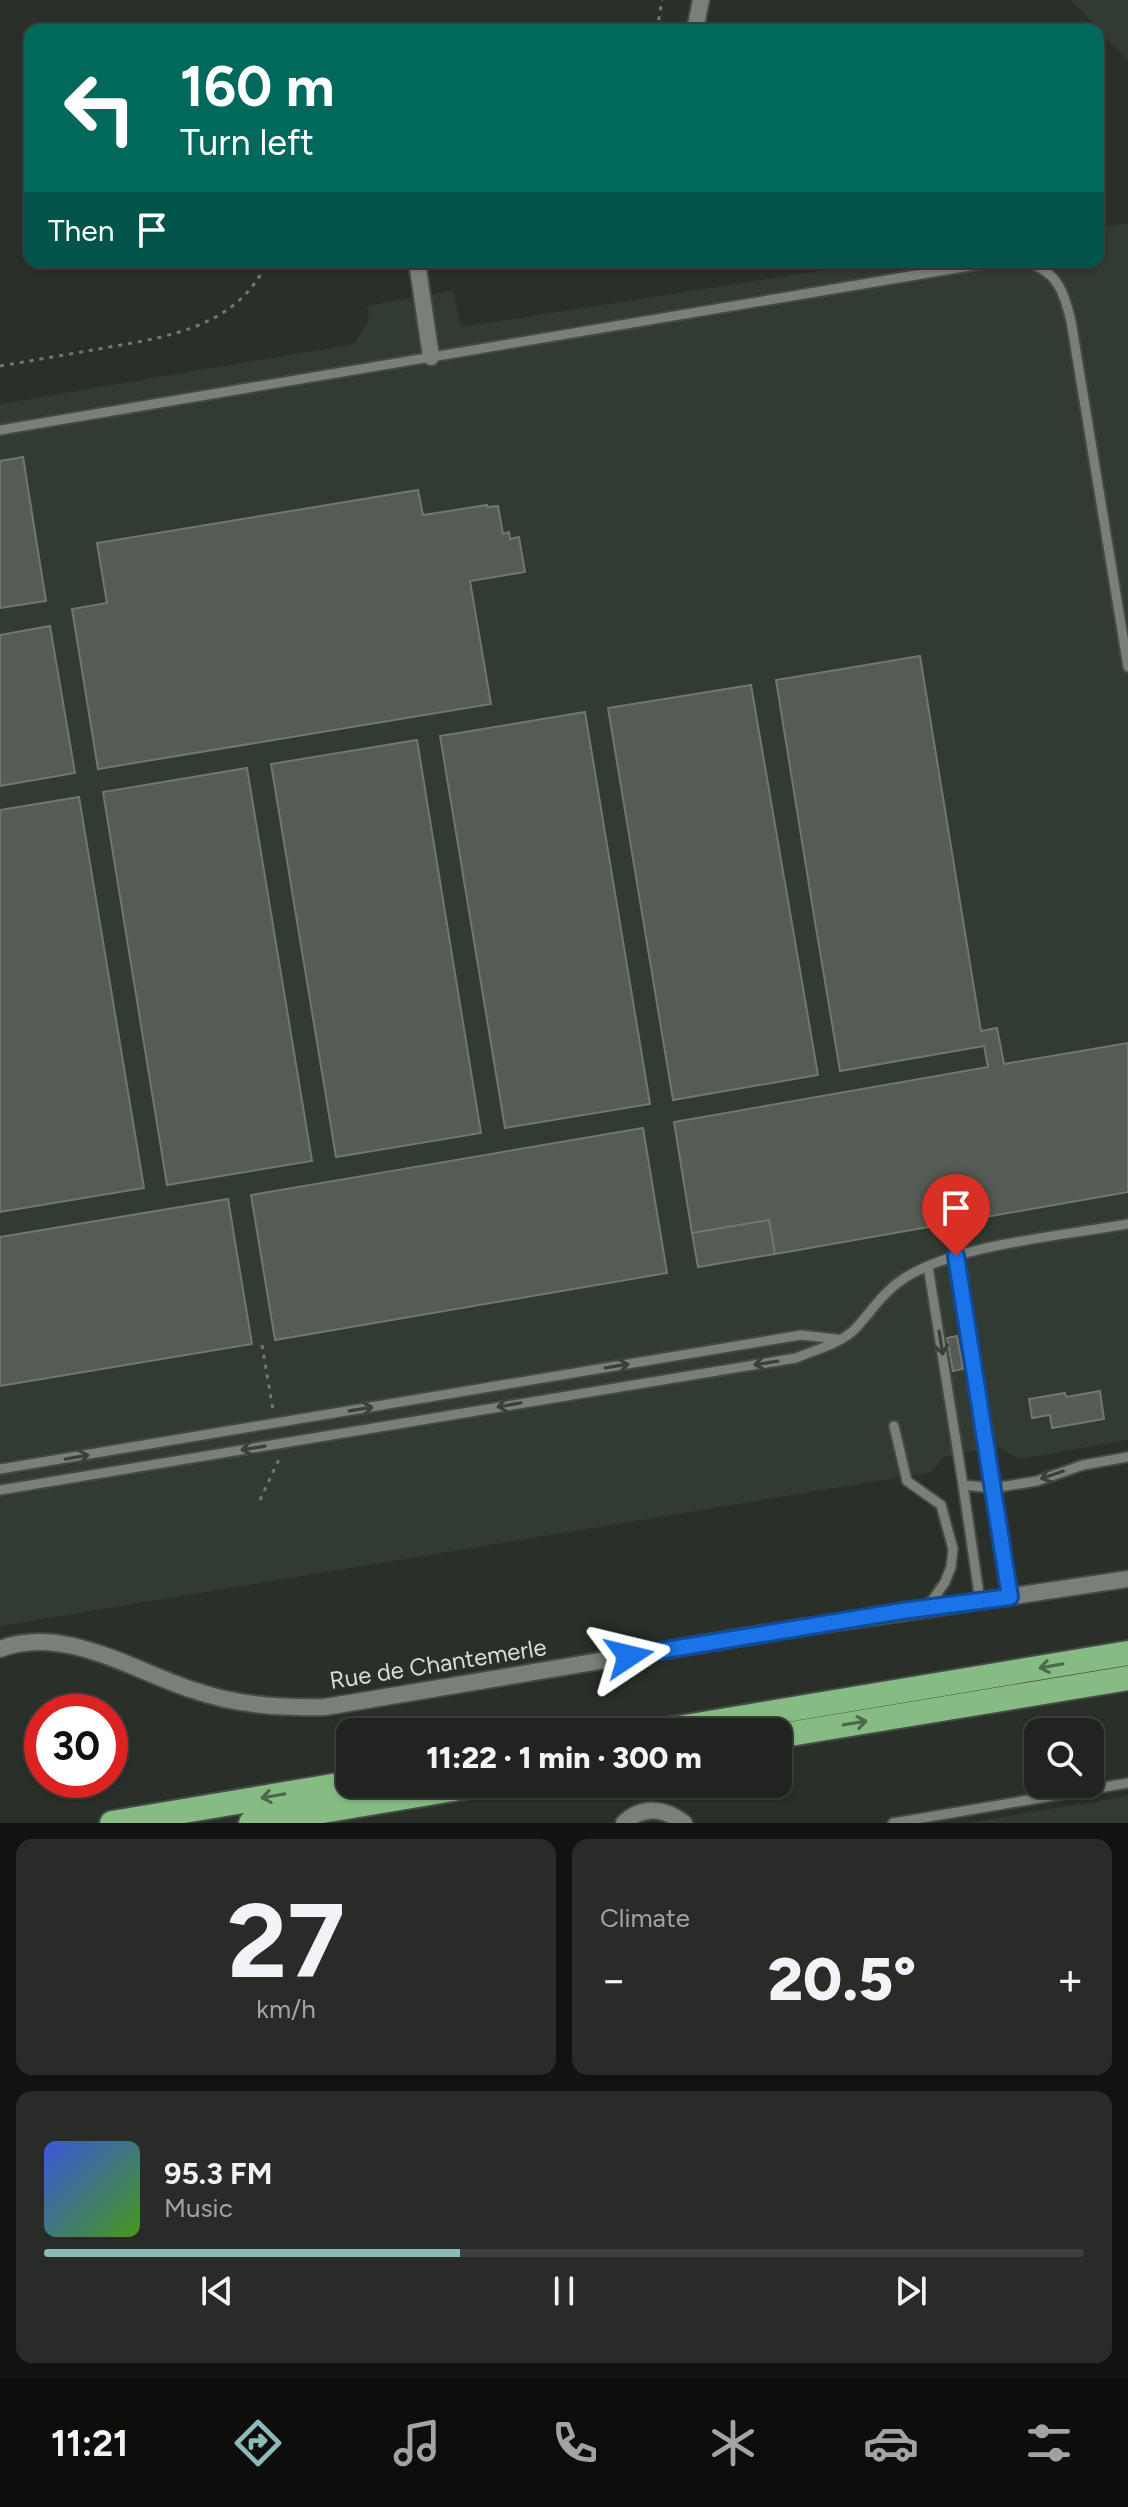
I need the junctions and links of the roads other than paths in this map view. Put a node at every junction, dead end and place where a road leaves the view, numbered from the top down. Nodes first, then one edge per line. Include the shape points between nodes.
1 (701, 0) edge
2 (696, 24) edge
3 (418, 268) edge
4 (958, 268) edge
5 (1043, 268) edge
6 (431, 357) junction
7 (0, 430) edge
8 (1128, 667) edge
9 (1128, 1224) edge
10 (956, 1256) junction
11 (928, 1266) junction
12 (839, 1340) junction
13 (894, 1426) dead end
14 (1128, 1457) edge
15 (0, 1469) edge
16 (963, 1485) junction
17 (993, 1488) junction
18 (0, 1490) edge
19 (1128, 1579) edge
20 (1010, 1597) junction
21 (980, 1601) junction
22 (927, 1608) junction
23 (0, 1649) edge
24 (1128, 1653) edge
25 (1128, 1678) edge
26 (739, 1718) edge
27 (792, 1734) edge
28 (1128, 1783) edge
29 (336, 1785) edge
30 (400, 1798) edge
31 (112, 1823) edge
32 (251, 1823) edge
33 (624, 1823) edge
34 (684, 1823) edge
35 (893, 1823) edge

1 - 2 street
3 - 6 street
4 - 6 lane
5 - 8 lane via 1055,277 1067,307
6 - 7 lane
9 - 10 lane
10 - 11 lane
10 - 17 lane
11 - 12 lane via 902,1279
11 -> 16 lane
15 -> 12 lane via 801,1335
12 -> 18 lane via 796,1358
13 - 22 lane via 907,1481 941,1505 953,1549 945,1582
14 -> 17 lane
16 - 17 lane
16 - 21 lane
17 - 20 lane
19 - 20 street, Rue de Chantemerle
20 - 21 street, Rue de Chantemerle
21 - 22 street, Rue de Chantemerle
22 - 23 street, Rue de Chantemerle via 325,1707 244,1704 53,1643
24 -> 26 highway
27 -> 25 highway
28 - 35 lane
29 -> 31 highway
30 - 32 highway
33 - 34 street via 652,1810

